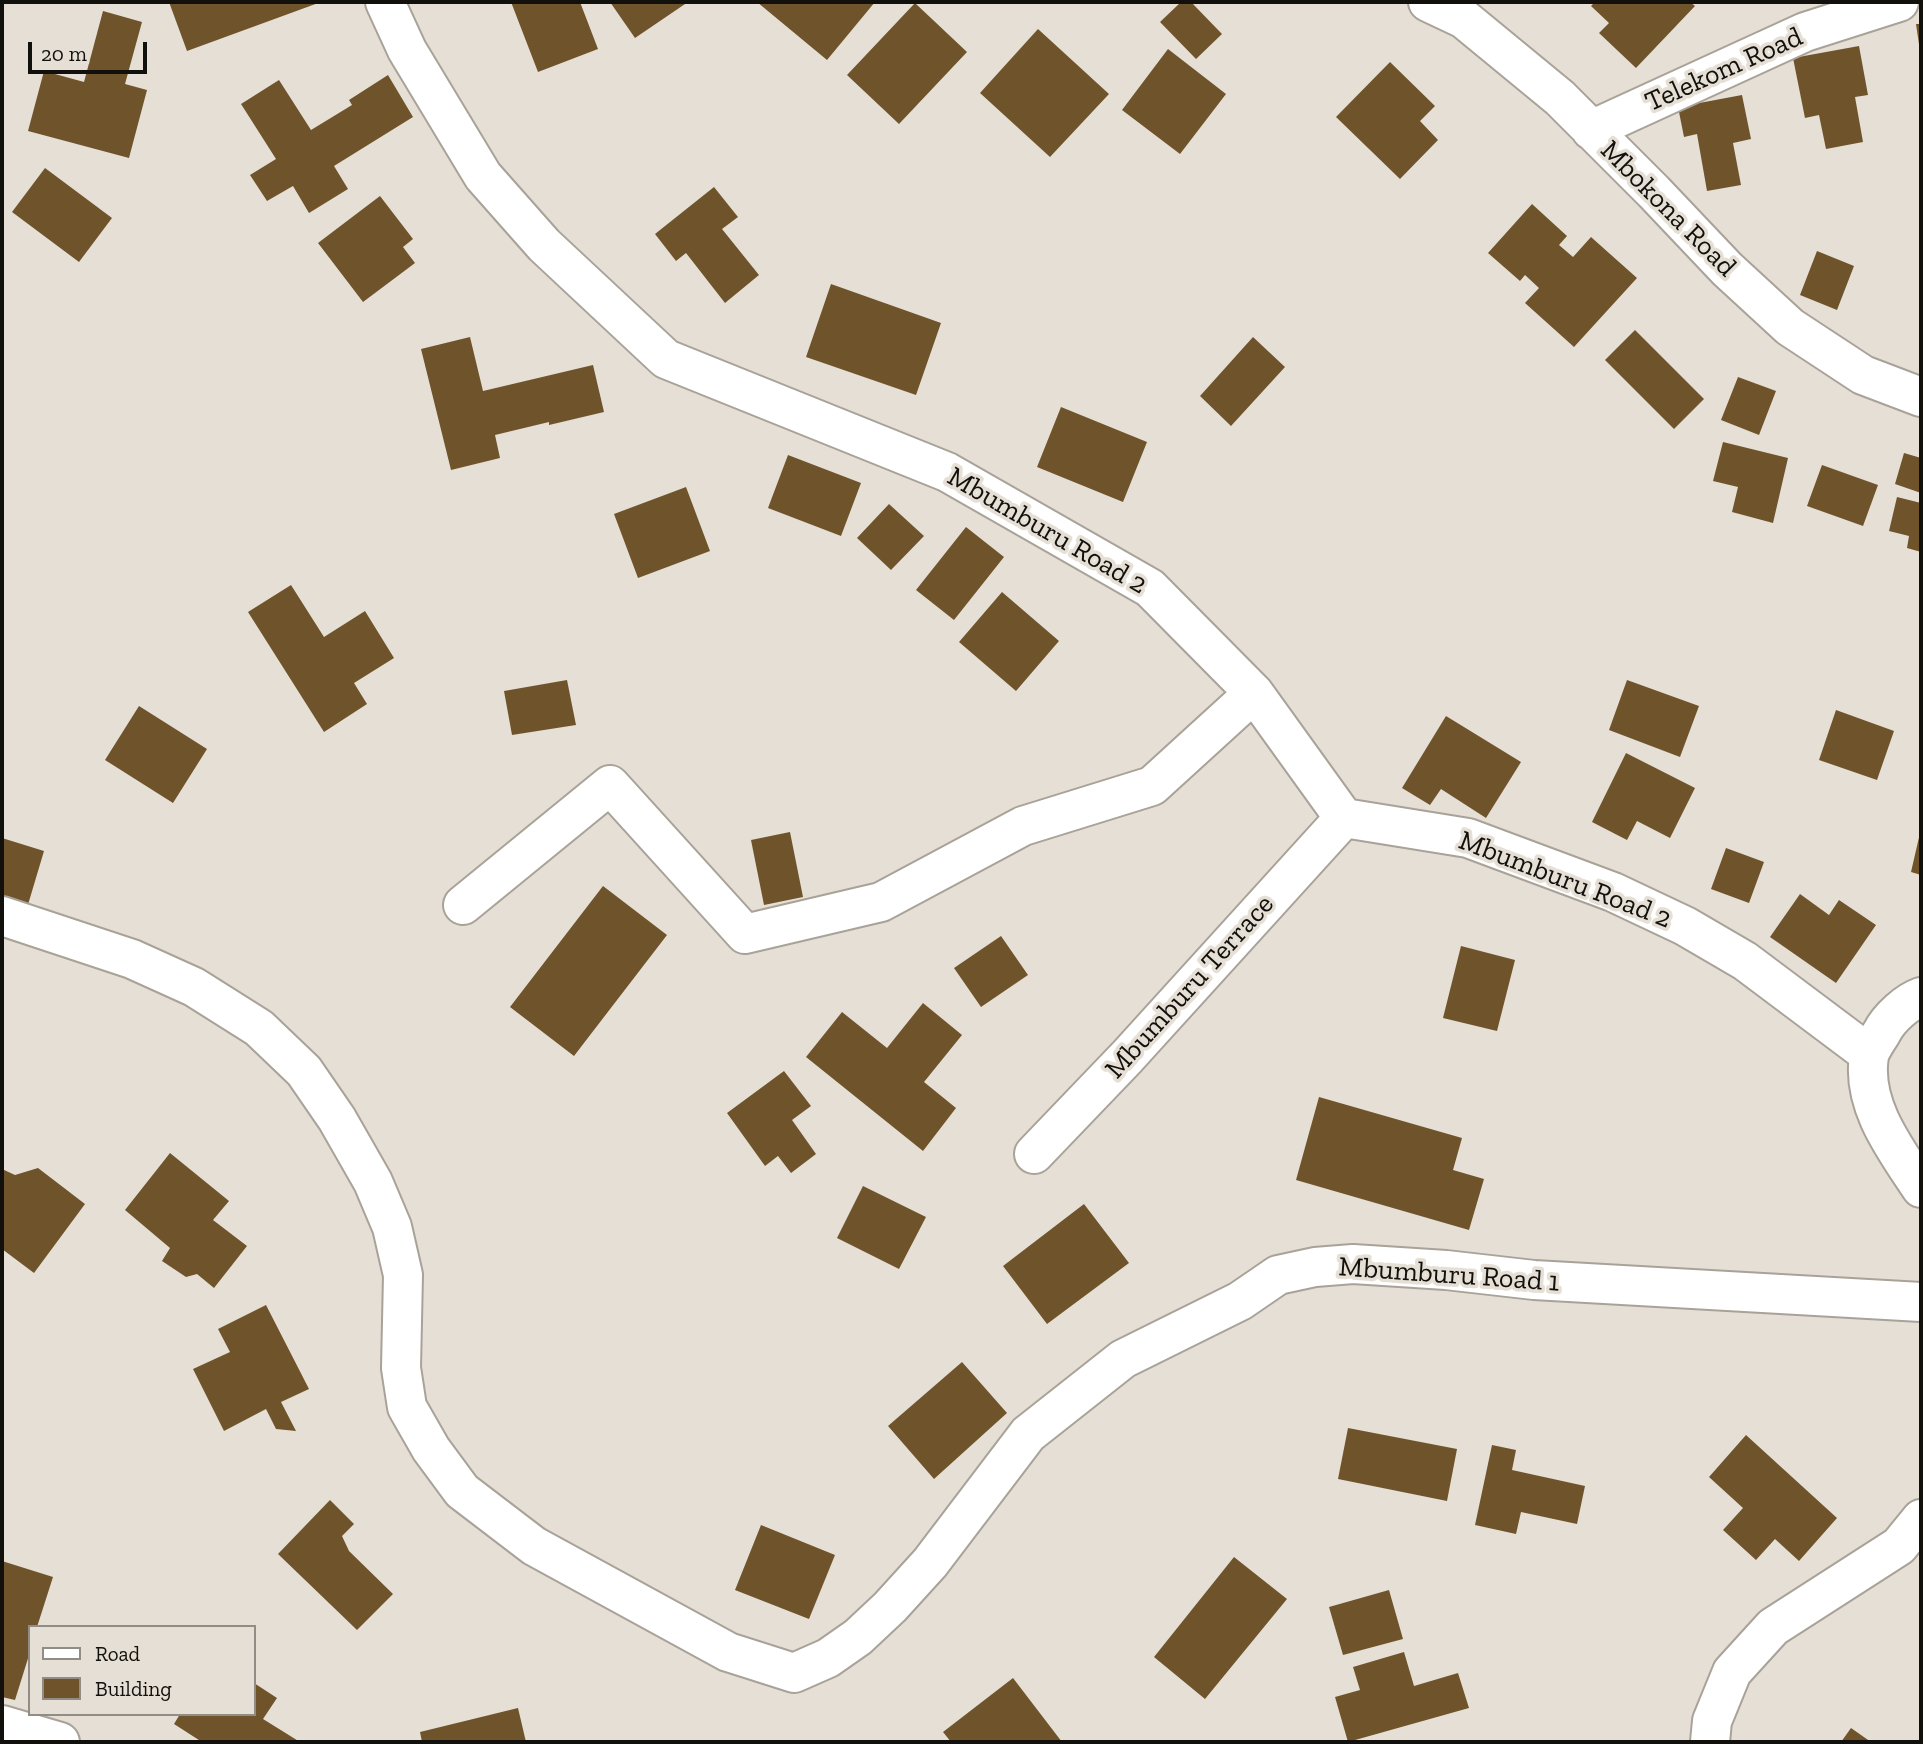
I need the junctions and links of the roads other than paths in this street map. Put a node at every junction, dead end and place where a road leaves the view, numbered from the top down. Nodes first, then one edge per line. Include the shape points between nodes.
1 (385, 2) edge
2 (1428, 2) edge
3 (1899, 2) edge
4 (1591, 130) junction
5 (1921, 397) edge
6 (1254, 693) junction
7 (1344, 818) junction
8 (463, 905) dead end
9 (2, 916) edge
10 (1921, 997) edge
11 (1869, 1054) junction
12 (1034, 1154) dead end
13 (1921, 1188) edge
14 (1921, 1302) edge
15 (1921, 1519) edge
16 (2, 1725) edge
17 (60, 1742) edge
18 (1710, 1742) edge

1 - 6 street, Mbumburu Road 2 via 407,50 484,176 544,245 666,359 947,472 1150,588
2 - 4 street, Mbokona Road via 1464,19 1560,98
3 - 4 street, Telekom Road via 1805,32
4 - 5 street, Mbokona Road via 1727,270 1790,327 1863,375
6 - 7 street, Mbumburu Road 2
6 - 8 street via 1152,786 1023,826 881,902 745,934 610,785
7 - 11 street, Mbumburu Road 2 via 1468,838 1613,892 1745,961
7 - 12 street, Mbumburu Terrace
9 - 14 street, Mbumburu Road 1 via 132,959 194,987 259,1028 304,1071 367,1171 392,1227 403,1275 401,1368 407,1408 462,1491 534,1546 728,1652 794,1673 828,1658 890,1608 1028,1434 1123,1359 1240,1301 1278,1275 1353,1264 1534,1280
10 - 11 street via 1886,1024
11 - 13 street via 1870,1093 1887,1137
15 - 18 street via 1899,1546 1773,1627 1732,1672 1712,1721
16 - 17 street

